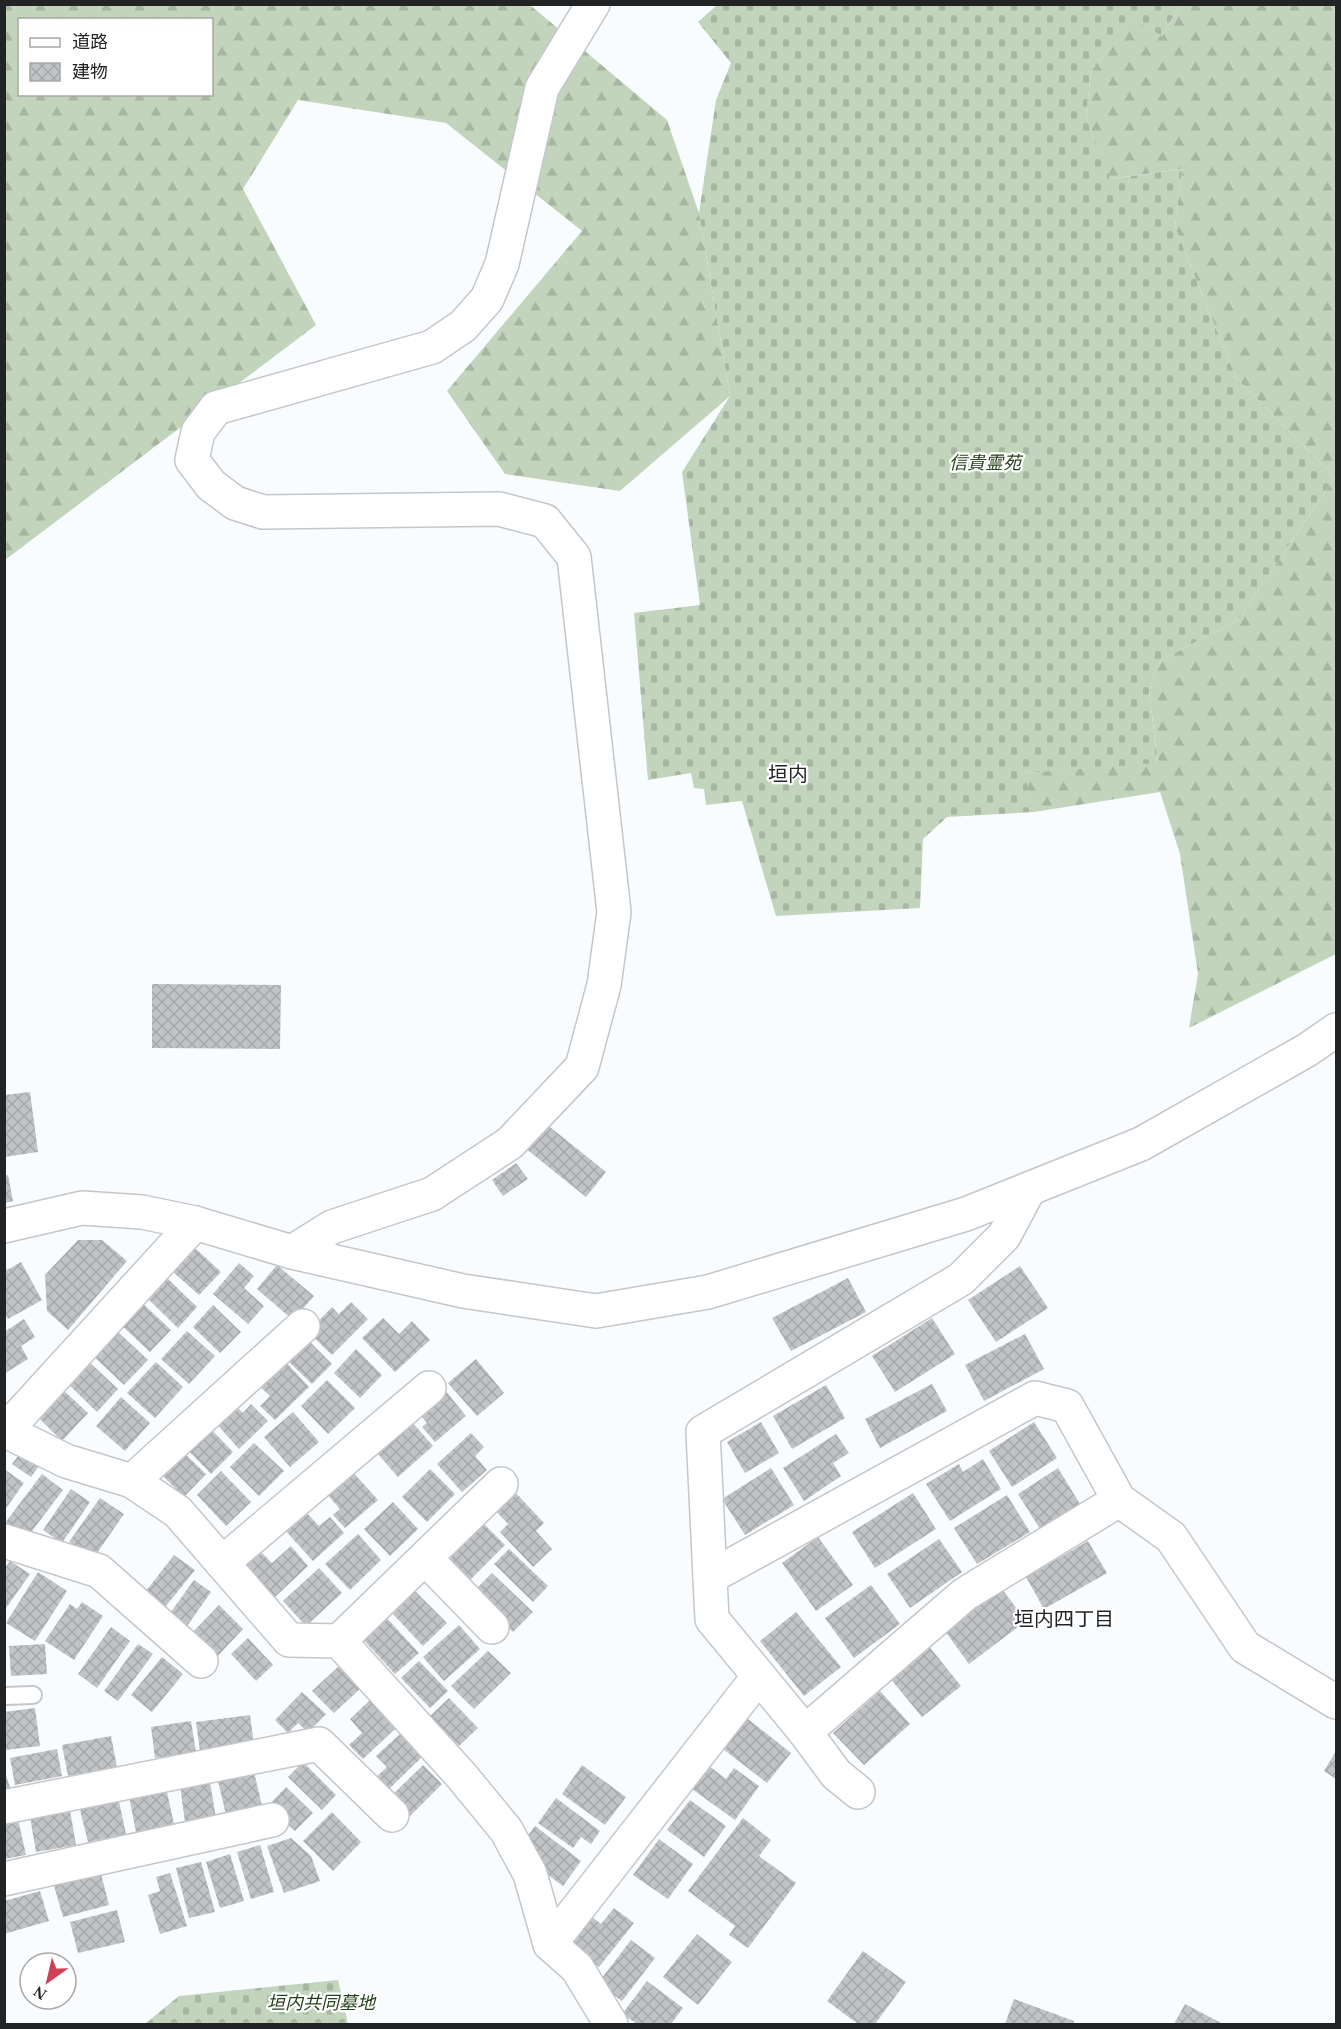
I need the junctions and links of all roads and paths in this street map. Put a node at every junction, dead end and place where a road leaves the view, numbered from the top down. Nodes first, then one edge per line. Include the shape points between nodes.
1 (593, 4) edge
2 (1336, 1030) edge
3 (1029, 1189) junction
4 (195, 1223) junction
5 (4, 1226) edge
6 (292, 1252) junction
7 (303, 1326) dead end
8 (429, 1388) dead end
9 (5, 1432) edge
10 (132, 1481) junction
11 (501, 1484) dead end
12 (1119, 1500) junction
13 (4, 1541) edge
14 (425, 1558) junction
15 (222, 1563) junction
16 (710, 1577) junction
17 (492, 1627) dead end
18 (339, 1641) junction
19 (201, 1661) dead end
20 (759, 1676) junction
21 (33, 1695) dead end
22 (4, 1696) edge
23 (1336, 1702) edge
24 (805, 1732) junction
25 (858, 1792) dead end
26 (4, 1808) edge
27 (392, 1815) dead end
28 (272, 1820) dead end
29 (4, 1878) edge
30 (550, 1944) junction
31 (611, 2025) edge

1 - 6 street via 542,88 502,264 487,299 463,326 432,346 216,408 198,432 192,460 211,485 235,503 263,512 498,509 545,521 574,557 614,912 604,985 582,1067 510,1143 432,1194 332,1227
2 - 3 street via 1141,1144
3 - 6 street via 966,1214 708,1292 596,1311 463,1291
3 - 16 street via 1004,1236 961,1279 703,1432
4 - 5 street via 142,1212 82,1208
4 - 6 street
4 - 9 street
7 - 10 street
8 - 15 street
9 - 10 street via 66,1461
10 - 15 street via 178,1512
11 - 14 street
12 - 16 street via 1067,1406 1035,1398
12 - 23 street via 1171,1537 1245,1647
12 - 24 street via 965,1594
13 - 19 street via 99,1571
14 - 17 street
14 - 18 street
15 - 18 street via 289,1640
16 - 20 street via 712,1619
18 - 30 street via 506,1830 530,1874
20 - 24 street
20 - 30 street
21 - 22 lane
24 - 25 street via 836,1774
26 - 27 street via 319,1744
28 - 29 street
30 - 31 street via 578,1968

